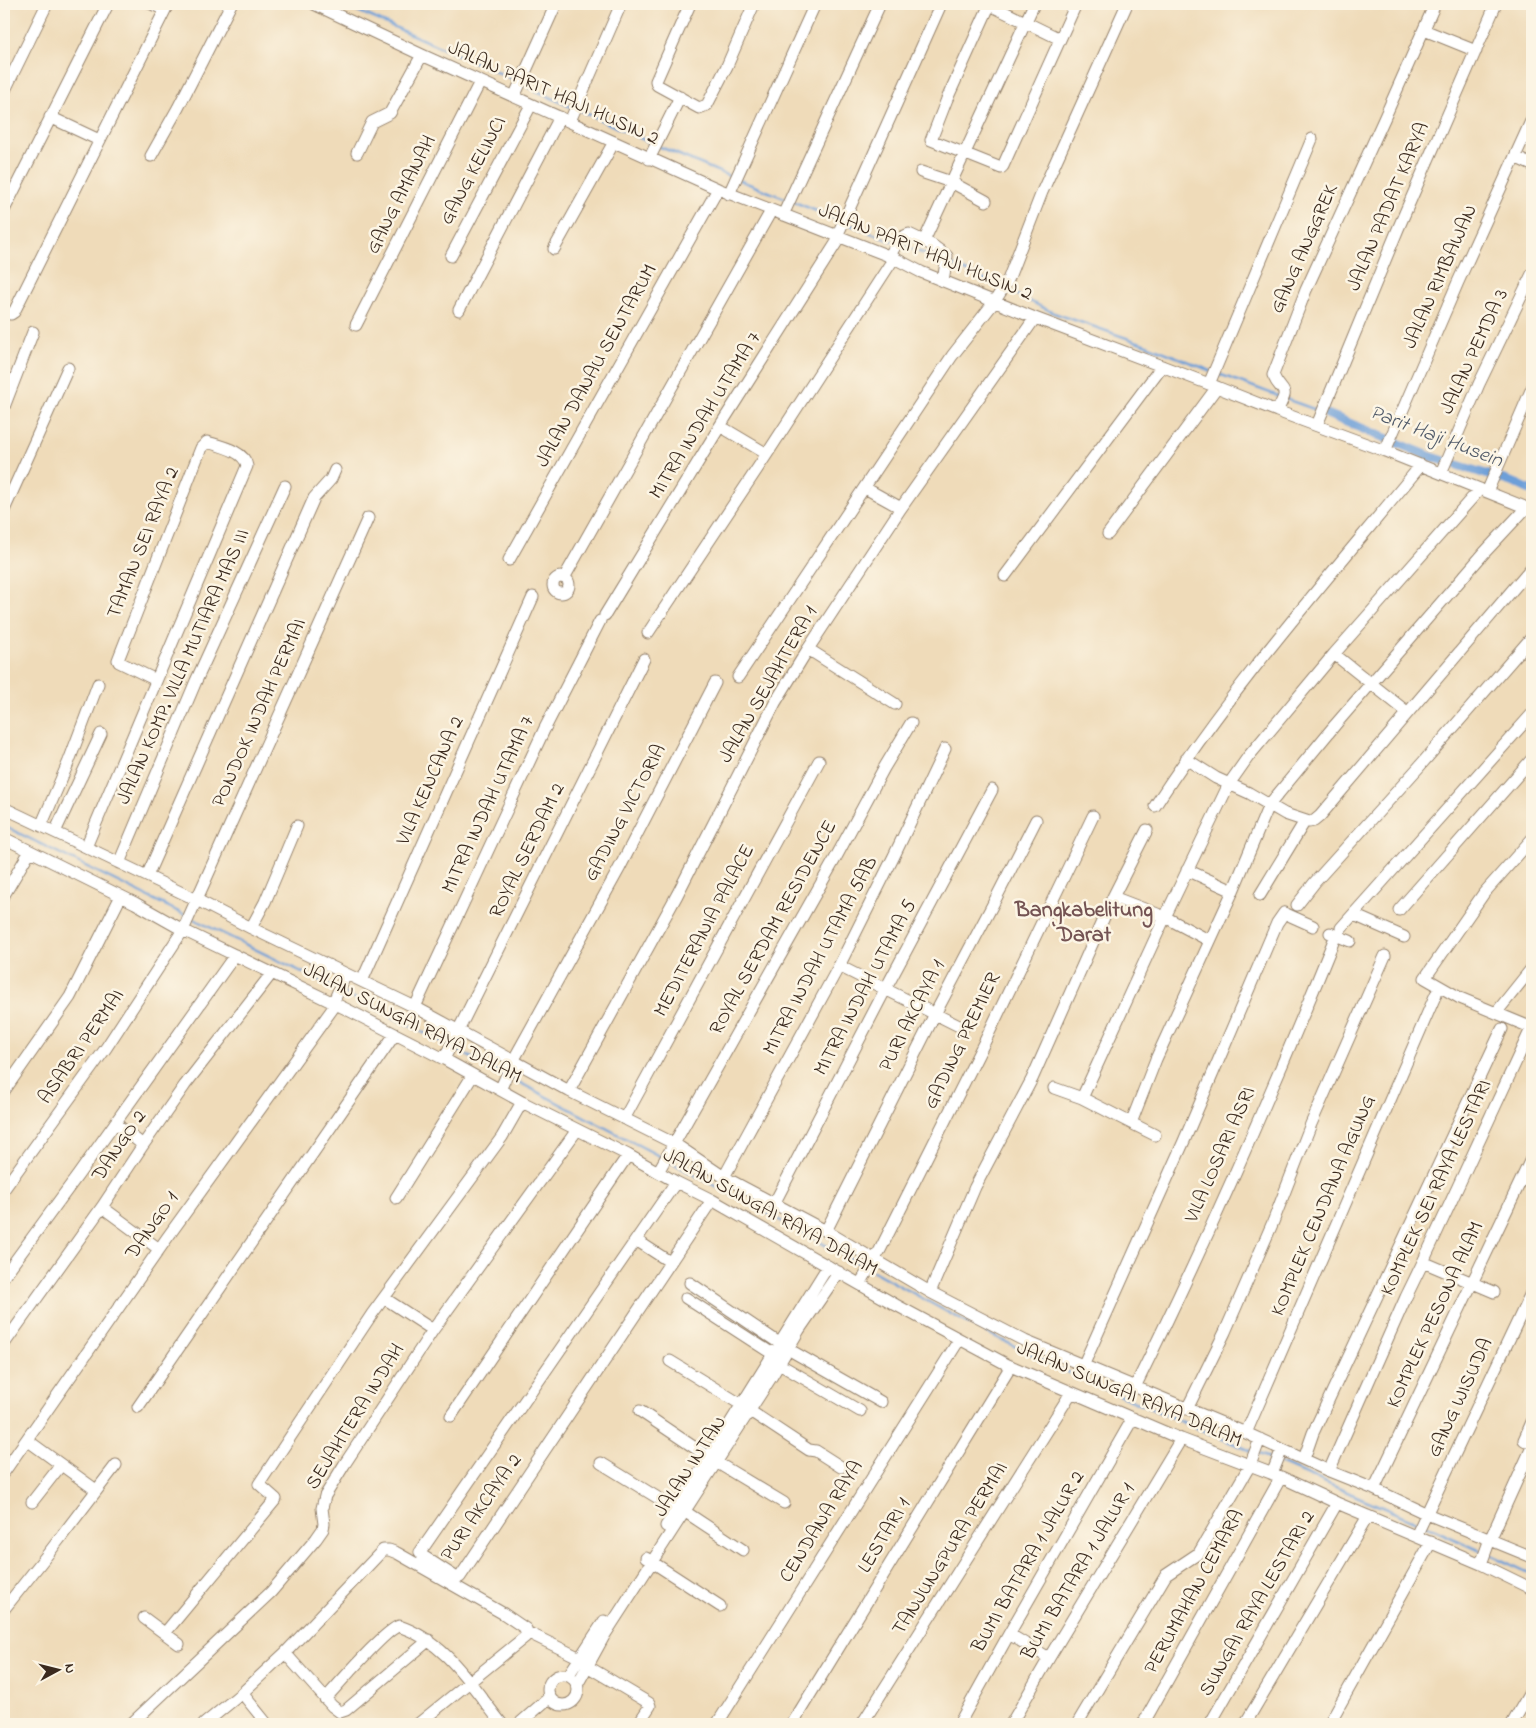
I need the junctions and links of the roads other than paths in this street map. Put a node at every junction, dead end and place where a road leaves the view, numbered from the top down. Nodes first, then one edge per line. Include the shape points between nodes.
1 (47, 4) edge
2 (108, 4) edge
3 (152, 4) edge
4 (231, 4) edge
5 (314, 4) edge
6 (556, 4) edge
7 (621, 4) edge
8 (690, 4) edge
9 (754, 4) edge
10 (816, 4) edge
11 (880, 4) edge
12 (940, 4) edge
13 (990, 4) edge
14 (1034, 4) edge
15 (1076, 4) edge
16 (1127, 4) edge
17 (1436, 4) edge
18 (1496, 4) edge
19 (166, 7) edge
20 (1025, 22) junction
21 (1424, 30) junction
22 (1060, 38) junction
23 (1476, 51) junction
24 (422, 55) junction
25 (480, 82) junction
26 (518, 87) junction
27 (4, 92) edge
28 (680, 97) junction
29 (531, 104) junction
30 (570, 114) junction
31 (50, 117) junction
32 (1532, 119) edge
33 (1312, 139) dead end
34 (99, 140) junction
35 (614, 142) junction
36 (964, 152) junction
37 (357, 153) dead end
38 (151, 156) dead end
39 (651, 156) junction
40 (1515, 157) junction
41 (1532, 165) edge
42 (920, 172) dead end
43 (951, 182) junction
44 (718, 190) junction
45 (729, 194) junction
46 (986, 201) dead end
47 (786, 208) junction
48 (4, 210) edge
49 (771, 211) junction
50 (841, 230) junction
51 (924, 241) junction
52 (554, 249) dead end
53 (892, 255) junction
54 (451, 256) dead end
55 (1532, 274) edge
56 (943, 281) junction
57 (998, 297) junction
58 (459, 310) dead end
59 (4, 313) edge
60 (1035, 318) junction
61 (356, 325) dead end
62 (33, 332) dead end
63 (1162, 366) junction
64 (68, 368) dead end
65 (1212, 382) junction
66 (1532, 388) edge
67 (4, 407) edge
68 (1278, 409) junction
69 (1319, 421) junction
70 (720, 426) junction
71 (1385, 450) junction
72 (767, 454) junction
73 (1421, 465) junction
74 (1443, 468) junction
75 (335, 470) dead end
76 (285, 486) dead end
77 (865, 488) junction
78 (1484, 490) junction
79 (901, 508) junction
80 (1529, 509) edge
81 (4, 510) edge
82 (368, 518) dead end
83 (1108, 534) dead end
84 (510, 560) dead end
85 (1532, 567) edge
86 (1006, 576) dead end
87 (564, 578) dead end
88 (533, 597) dead end
89 (648, 633) dead end
90 (1532, 637) edge
91 (808, 648) junction
92 (1334, 654) junction
93 (644, 659) dead end
94 (738, 677) dead end
95 (156, 680) junction
96 (1373, 683) junction
97 (98, 684) dead end
98 (715, 684) dead end
99 (896, 704) dead end
100 (1407, 712) junction
101 (1532, 714) edge
102 (911, 723) dead end
103 (100, 734) dead end
104 (945, 750) dead end
105 (1186, 759) junction
106 (1532, 759) edge
107 (819, 761) dead end
108 (1229, 784) junction
109 (992, 790) dead end
110 (1270, 805) junction
111 (1155, 806) dead end
112 (4, 808) edge
113 (1093, 816) dead end
114 (1036, 820) dead end
115 (1305, 822) junction
116 (41, 826) junction
117 (297, 826) dead end
118 (1147, 830) dead end
119 (55, 832) junction
120 (4, 838) edge
121 (1532, 839) edge
122 (86, 847) junction
123 (30, 851) junction
124 (119, 863) junction
125 (1187, 870) junction
126 (147, 876) junction
127 (1233, 891) junction
128 (4, 895) edge
129 (1260, 895) dead end
130 (121, 896) junction
131 (1113, 896) junction
132 (195, 903) junction
133 (1297, 905) dead end
134 (1399, 910) dead end
135 (1354, 915) junction
136 (1165, 917) junction
137 (185, 926) junction
138 (1312, 926) dead end
139 (251, 928) junction
140 (1335, 932) junction
141 (1404, 937) dead end
142 (1210, 941) junction
143 (1350, 941) dead end
144 (235, 954) junction
145 (1385, 956) dead end
146 (839, 966) junction
147 (1532, 968) edge
148 (272, 973) junction
149 (344, 978) junction
150 (362, 981) junction
151 (885, 990) junction
152 (1436, 994) dead end
153 (335, 1001) junction
154 (414, 1007) junction
155 (1496, 1013) junction
156 (935, 1014) junction
157 (964, 1028) dead end
158 (1502, 1029) dead end
159 (459, 1031) junction
160 (395, 1034) junction
161 (446, 1056) junction
162 (513, 1061) junction
163 (472, 1075) junction
164 (501, 1088) junction
165 (1054, 1088) dead end
166 (4, 1091) edge
167 (569, 1091) junction
168 (1082, 1098) junction
169 (522, 1102) junction
170 (624, 1119) junction
171 (115, 1123) junction
172 (1131, 1123) junction
173 (577, 1130) junction
174 (1155, 1135) dead end
175 (143, 1145) junction
176 (673, 1148) junction
177 (628, 1155) junction
178 (1532, 1157) edge
179 (660, 1169) junction
180 (724, 1177) junction
181 (676, 1182) junction
182 (4, 1190) edge
183 (396, 1198) dead end
184 (712, 1200) junction
185 (774, 1204) junction
186 (102, 1207) junction
187 (826, 1231) junction
188 (636, 1240) junction
189 (159, 1249) junction
190 (874, 1260) junction
191 (670, 1262) junction
192 (1423, 1262) junction
193 (828, 1266) junction
194 (839, 1272) junction
195 (4, 1276) edge
196 (861, 1282) junction
197 (1471, 1282) junction
198 (690, 1283) dead end
199 (1532, 1291) edge
200 (930, 1292) junction
201 (1494, 1292) dead end
202 (384, 1298) junction
203 (686, 1298) dead end
204 (1530, 1304) edge
205 (434, 1330) junction
206 (959, 1340) junction
207 (4, 1344) edge
208 (784, 1347) junction
209 (778, 1359) junction
210 (670, 1361) dead end
211 (1011, 1366) junction
212 (1083, 1366) junction
213 (1135, 1387) junction
214 (1071, 1393) junction
215 (881, 1402) dead end
216 (138, 1407) dead end
217 (746, 1408) junction
218 (1187, 1409) junction
219 (640, 1411) dead end
220 (860, 1411) dead end
221 (450, 1416) dead end
222 (1133, 1418) junction
223 (1532, 1422) edge
224 (1246, 1433) junction
225 (1181, 1439) junction
226 (27, 1440) junction
227 (1258, 1444) junction
228 (1532, 1446) edge
229 (1280, 1452) junction
230 (713, 1459) junction
231 (1304, 1459) junction
232 (601, 1463) dead end
233 (1250, 1463) junction
234 (62, 1465) junction
235 (116, 1465) dead end
236 (841, 1467) dead end
237 (1329, 1471) junction
238 (4, 1472) edge
239 (1275, 1473) junction
240 (1374, 1489) junction
241 (96, 1490) junction
242 (32, 1502) dead end
243 (784, 1502) dead end
244 (1337, 1503) junction
245 (680, 1510) junction
246 (1427, 1514) junction
247 (1368, 1516) junction
248 (1416, 1535) junction
249 (1489, 1540) junction
250 (1430, 1542) junction
251 (743, 1550) dead end
252 (1532, 1557) edge
253 (649, 1560) junction
254 (1482, 1560) junction
255 (1532, 1589) edge
256 (720, 1606) dead end
257 (4, 1609) edge
258 (144, 1618) dead end
259 (528, 1632) junction
260 (165, 1633) junction
261 (1009, 1634) junction
262 (430, 1640) junction
263 (179, 1644) dead end
264 (284, 1653) junction
265 (1049, 1658) junction
266 (583, 1662) junction
267 (568, 1676) junction
268 (469, 1682) junction
269 (577, 1685) junction
270 (1532, 1689) edge
271 (242, 1693) junction
272 (325, 1699) junction
273 (552, 1700) junction
274 (130, 1724) edge
275 (204, 1724) edge
276 (267, 1724) edge
277 (418, 1724) edge
278 (502, 1724) edge
279 (519, 1724) edge
280 (529, 1724) edge
281 (638, 1724) edge
282 (717, 1724) edge
283 (792, 1724) edge
284 (862, 1724) edge
285 (959, 1724) edge
286 (1011, 1724) edge
287 (1077, 1724) edge
288 (1142, 1724) edge
289 (1210, 1724) edge
290 (1246, 1724) edge
291 (1329, 1724) edge
292 (1512, 1724) edge

1 - 27 street
2 - 31 street
3 - 19 street
4 - 38 street
5 - 24 street, JALAN PARIT HAJI HUSIN 2
6 - 26 street
7 - 30 street
8 - 28 street via 656,81
9 - 28 street via 707,104 699,108
10 - 45 street
11 - 47 street
12 - 50 street, MITRA INDAH UTAMA 7
13 - 20 street
13 - 36 street via 931,138 932,142
14 - 20 street
15 - 22 street
16 - 57 street
17 - 21 street
18 - 23 street, JALAN PADAT KARYA
19 - 34 street
20 - 22 street
20 - 36 street
21 - 23 street
21 - 68 street, GANG ANGGREK via 1306,290 1273,375 1285,394
22 - 36 street via 1003,166 999,168
23 - 69 street, JALAN PADAT KARYA
24 - 25 street, JALAN PARIT HAJI HUSIN 2
24 - 37 street via 390,113 372,122
25 - 26 street, JALAN PARIT HAJI HUSIN 2
25 - 61 street, GANG AMANAH
26 - 29 street, JALAN PARIT HAJI HUSIN 2
28 - 39 street
29 - 30 street, JALAN PARIT HAJI HUSIN 2
29 - 54 street, GANG KELINCI
30 - 35 street, JALAN PARIT HAJI HUSIN 2
30 - 58 street
31 - 34 street
31 - 48 street
32 - 40 street, JALAN RIMBAWAN
33 - 65 street via 1216,365
34 - 59 street via 14,312
35 - 39 street, JALAN PARIT HAJI HUSIN 2
35 - 52 street
36 - 43 street
39 - 44 street, JALAN PARIT HAJI HUSIN 2
40 - 41 street
40 - 71 street, JALAN RIMBAWAN
42 - 43 street
43 - 46 street
43 - 51 street
44 - 45 street, JALAN PARIT HAJI HUSIN 2
44 - 84 street, JALAN DANAU SENTARUM
45 - 49 street, JALAN PARIT HAJI HUSIN 2
47 - 49 street, JALAN PARIT HAJI HUSIN 2
47 - 50 street, JALAN PARIT HAJI HUSIN 2
49 - 87 street
50 - 53 street, JALAN PARIT HAJI HUSIN 2
50 - 70 street, MITRA INDAH UTAMA 7
51 - 53 street via 909,234 900,238
51 - 56 street via 947,256
53 - 56 street, JALAN PARIT HAJI HUSIN 2
53 - 72 street
55 - 74 street, JALAN PEMDA 3
56 - 57 street, JALAN PARIT HAJI HUSIN 2
57 - 60 street, JALAN PARIT HAJI HUSIN 2
57 - 77 street via 952,356
60 - 63 street, JALAN PARIT HAJI HUSIN 2
60 - 79 street, JALAN SEJAHTERA 1
62 - 67 street
63 - 65 street, JALAN PARIT HAJI HUSIN 2
63 - 86 street
64 - 81 street
65 - 68 street, JALAN PARIT HAJI HUSIN 2
65 - 83 street
66 - 78 street via 1494,475
68 - 69 street, JALAN PARIT HAJI HUSIN 2
69 - 71 street, JALAN PARIT HAJI HUSIN 2
70 - 72 street
70 - 154 street, MITRA INDAH UTAMA 7 via 603,618 544,730
71 - 73 street, JALAN PARIT HAJI HUSIN 2
72 - 89 street
73 - 74 street, JALAN PARIT HAJI HUSIN 2
73 - 105 street via 1278,637
74 - 78 street, JALAN PARIT HAJI HUSIN 2
75 - 126 street via 314,498
76 - 124 street, JALAN KOMP. VILLA MUTIARA MAS III via 196,681
77 - 79 street
77 - 94 street
78 - 80 street, JALAN PARIT HAJI HUSIN 2
78 - 92 street
79 - 91 street, JALAN SEJAHTERA 1
80 - 96 street via 1484,553
82 - 132 street, PONDOK INDAH PERMAI
85 - 100 street
88 - 150 street, VILA KENCANA 2
90 - 133 street
91 - 99 street
91 - 167 street, JALAN SEJAHTERA 1 via 775,702 677,895
92 - 96 street
92 - 108 street
93 - 159 street, ROYAL SERDAM 2
95 - 95 street, TAMAN SEI RAYA 2 via 246,462 239,454 208,442 202,448 118,658 119,662
95 - 122 street, TAMAN SEI RAYA 2
96 - 100 street
96 - 110 street
97 - 116 street
98 - 162 street, GADING VICTORIA
100 - 115 street via 1320,816
101 - 135 street
102 - 176 street, ROYAL SERDAM RESIDENCE
103 - 119 street
104 - 146 street, MITRA INDAH UTAMA 5AB
105 - 108 street
105 - 111 street
106 - 134 street
107 - 170 street, MEDITERANIA PALACE
108 - 110 street
108 - 125 street
109 - 151 street, MITRA INDAH UTAMA 5
110 - 115 street
110 - 127 street
112 - 116 street
113 - 190 street, GADING PREMIER via 986,1039
114 - 156 street, PURI AKCAYA 1
115 - 129 street
116 - 119 street
117 - 139 street
118 - 131 street
119 - 122 street
120 - 123 street, JALAN SUNGAI RAYA DALAM
121 - 155 street, KOMPLEK SEI RAYA LESTARI via 1484,893 1424,978
122 - 124 street
123 - 128 street
123 - 130 street, JALAN SUNGAI RAYA DALAM
124 - 126 street
125 - 127 street
125 - 136 street
126 - 132 street
127 - 142 street
130 - 137 street, JALAN SUNGAI RAYA DALAM
130 - 166 street via 70,997
131 - 136 street
131 - 200 street via 1032,1079 975,1187
132 - 137 street, PONDOK INDAH PERMAI
132 - 139 street
135 - 140 street
135 - 141 street
136 - 142 street
136 - 168 street
137 - 144 street, JALAN SUNGAI RAYA DALAM
137 - 182 street, ASABRI PERMAI via 106,1048
138 - 212 street via 1284,913 1277,923 1184,1142
139 - 149 street
140 - 143 street
140 - 213 street, VILA LOSARI ASRI via 1219,1207
142 - 172 street via 1156,1059
144 - 148 street, JALAN SUNGAI RAYA DALAM
144 - 171 street
145 - 218 street via 1225,1332
146 - 151 street
146 - 180 street, MITRA INDAH UTAMA 5AB
147 - 155 street
148 - 153 street, JALAN SUNGAI RAYA DALAM
148 - 175 street, DANGO 2
149 - 150 street
149 - 153 street, DANGO 1
150 - 154 street
151 - 156 street
151 - 185 street, MITRA INDAH UTAMA 5
152 - 224 street, KOMPLEK CENDANA AGUNG
153 - 160 street, JALAN SUNGAI RAYA DALAM
153 - 189 street, DANGO 1
154 - 159 street
155 - 192 street, KOMPLEK SEI RAYA LESTARI via 1531,1029
156 - 157 street
156 - 187 street, PURI AKCAYA 1
158 - 231 street via 1313,1433
159 - 161 street, ROYAL SERDAM 2
159 - 162 street
160 - 161 street, JALAN SUNGAI RAYA DALAM
160 - 216 street
161 - 163 street, JALAN SUNGAI RAYA DALAM
162 - 164 street, GADING VICTORIA
162 - 167 street
163 - 164 street, JALAN SUNGAI RAYA DALAM
163 - 183 street
164 - 169 street, JALAN SUNGAI RAYA DALAM
165 - 168 street
167 - 170 street
168 - 172 street
169 - 173 street, JALAN SUNGAI RAYA DALAM
169 - 202 street via 502,1137
170 - 176 street
171 - 175 street
171 - 195 street
172 - 174 street
173 - 177 street, JALAN SUNGAI RAYA DALAM
173 - 205 street, SEJAHTERA INDAH
175 - 186 street, DANGO 2
176 - 179 street, ROYAL SERDAM RESIDENCE
176 - 180 street
177 - 179 street, JALAN SUNGAI RAYA DALAM
177 - 221 street
178 - 197 street, KOMPLEK PESONA ALAM
179 - 181 street, JALAN SUNGAI RAYA DALAM
180 - 185 street
181 - 184 street, JALAN SUNGAI RAYA DALAM
181 - 188 street, PURI AKCAYA 2
184 - 191 street, PURI AKCAYA 2
184 - 193 street, JALAN SUNGAI RAYA DALAM
185 - 187 street
186 - 189 street
186 - 207 street, DANGO 2
187 - 190 street
188 - 191 street
188 - 191 street, PURI AKCAYA 2 via 433,1532 420,1552 422,1556 460,1578
189 - 226 street, DANGO 1
190 - 196 street, GADING PREMIER
190 - 200 street
192 - 197 street
192 - 237 street, KOMPLEK SEI RAYA LESTARI
193 - 194 street, JALAN SUNGAI RAYA DALAM
193 - 208 street
194 - 196 street, JALAN SUNGAI RAYA DALAM
194 - 208 street
196 - 206 street, JALAN SUNGAI RAYA DALAM
197 - 201 street
197 - 240 street, KOMPLEK PESONA ALAM
198 - 208 street
199 - 204 street, GANG WISUDA
200 - 212 street via 1025,1341
202 - 205 street
202 - 260 street via 259,1484 276,1499
203 - 209 street
204 - 246 street, GANG WISUDA via 1462,1436
205 - 274 street, SEJAHTERA INDAH via 325,1496 323,1530 271,1592
206 - 211 street, JALAN SUNGAI RAYA DALAM
206 - 282 street, CENDANA RAYA
208 - 209 street
208 - 215 street
209 - 217 street
209 - 220 street
210 - 217 street
211 - 214 street, JALAN SUNGAI RAYA DALAM
211 - 283 street, LESTARI 1
212 - 213 street
213 - 218 street
214 - 222 street, JALAN SUNGAI RAYA DALAM
214 - 284 street, TANJUNGPURA PERMAI
217 - 230 street
217 - 236 street
218 - 224 street
219 - 230 street
222 - 225 street, JALAN SUNGAI RAYA DALAM
222 - 261 street, BUMI BATARA 1 JALUR 2
223 - 228 street via 1524,1440
224 - 227 street
225 - 233 street, JALAN SUNGAI RAYA DALAM
225 - 265 street, BUMI BATARA 1 JALUR 1
226 - 234 street
226 - 238 street, DANGO 1
227 - 229 street
227 - 233 street
228 - 249 street
229 - 231 street
229 - 239 street, PERUMAHAN CEMARA
230 - 243 street
230 - 245 street
231 - 237 street
232 - 245 street
233 - 239 street, JALAN SUNGAI RAYA DALAM
233 - 287 street via 1199,1553 1166,1575
234 - 241 street
234 - 242 street
235 - 241 street
237 - 240 street
239 - 244 street, JALAN SUNGAI RAYA DALAM
239 - 288 street, PERUMAHAN CEMARA
240 - 246 street
241 - 257 street
244 - 247 street, JALAN SUNGAI RAYA DALAM
244 - 289 street, SUNGAI RAYA LESTARI 2
245 - 251 street
245 - 253 street
246 - 248 street, GANG WISUDA
246 - 249 street
247 - 248 street, JALAN SUNGAI RAYA DALAM
247 - 290 street
248 - 250 street, JALAN SUNGAI RAYA DALAM
249 - 252 street
249 - 254 street
250 - 254 street, JALAN SUNGAI RAYA DALAM
250 - 291 street
253 - 256 street
253 - 266 street
254 - 255 street, JALAN SUNGAI RAYA DALAM
258 - 260 street
259 - 264 street via 504,1614 396,1553 383,1550
259 - 266 street
259 - 268 street
260 - 263 street
261 - 265 street
261 - 285 street, BUMI BATARA 1 JALUR 2
262 - 268 street
262 - 272 street via 343,1712 338,1712
262 - 272 street via 396,1626
264 - 271 street
264 - 272 street
265 - 286 street, BUMI BATARA 1 JALUR 1
266 - 267 street
266 - 269 street
266 - 281 street via 649,1703
267 - 269 street
267 - 273 street via 558,1676 551,1682 548,1690
268 - 277 street
268 - 278 street
269 - 273 street via 578,1692 573,1701 564,1705
270 - 292 street
271 - 275 street
271 - 276 street
273 - 279 street
273 - 280 street

